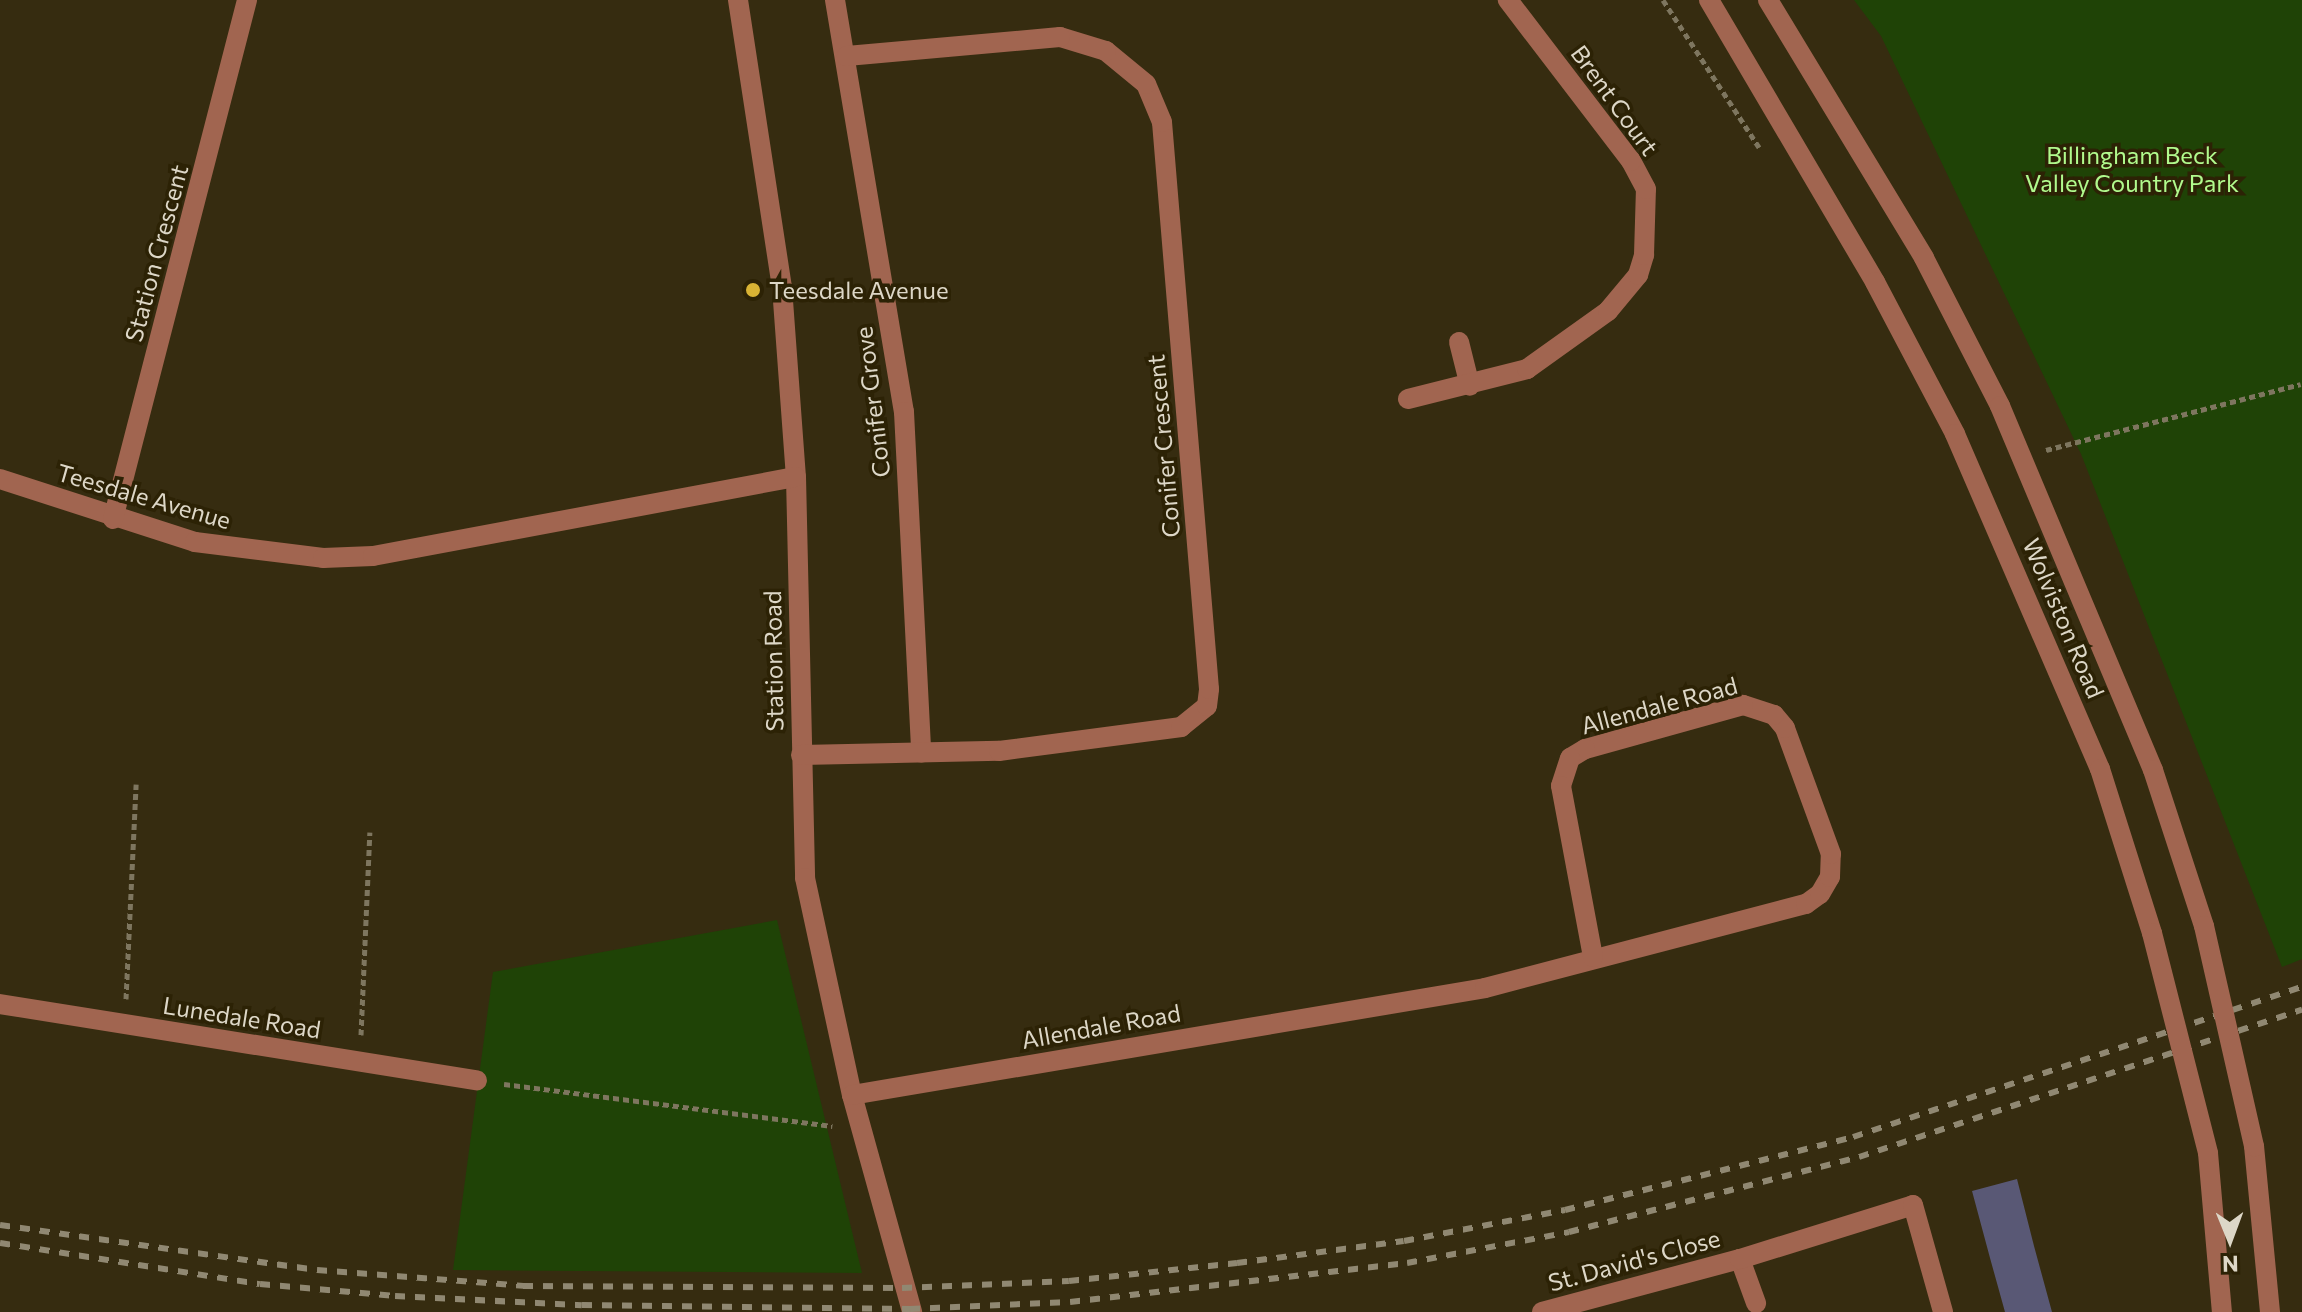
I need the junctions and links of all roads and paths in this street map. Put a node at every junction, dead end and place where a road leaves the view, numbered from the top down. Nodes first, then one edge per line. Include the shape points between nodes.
1 (247, 0) edge
2 (738, 0) edge
3 (835, 0) edge
4 (1508, 0) edge
5 (1663, 0) edge
6 (1709, 0) edge
7 (1768, 0) edge
8 (847, 56) junction
9 (1765, 156) dead end
10 (1459, 342) dead end
11 (2301, 384) edge
12 (1470, 386) junction
13 (1408, 399) dead end
14 (2022, 456) junction
15 (796, 477) junction
16 (0, 479) edge
17 (113, 519) junction
18 (921, 753) junction
19 (801, 755) junction
20 (136, 784) dead end
21 (370, 832) dead end
22 (1593, 957) junction
23 (0, 1004) edge
24 (125, 1009) dead end
25 (361, 1044) dead end
26 (477, 1080) joint
27 (852, 1095) junction
28 (861, 1129) junction
29 (1740, 1259) junction
30 (1756, 1303) dead end
31 (912, 1312) edge
32 (1542, 1312) edge
33 (1943, 1312) edge
34 (2222, 1312) edge
35 (2270, 1312) edge

1 - 17 street, Station Crescent
2 - 15 street, Station Road via 782,287
3 - 8 street, Conifer Grove
4 - 12 street, Brent Court via 1631,161 1646,189 1648,228 1638,275 1608,311 1527,369
5 - 9 path
6 - 34 street, Wolviston Road, bridge via 1875,282 1955,434 2100,769 2152,933 2208,1153
7 - 14 street, Wolviston Road via 1924,258
8 - 18 street, Conifer Grove via 904,412
8 - 18 street, Conifer Crescent via 1060,37 1086,42 1106,51 1146,84 1162,122 1207,706 1181,727 999,751
10 - 12 street
11 - 14 path
12 - 13 street, Brent Court
14 - 35 street, Wolviston Road, bridge via 2153,770 2204,926 2254,1146
15 - 17 street, Teesdale Avenue via 373,556 269,555
15 - 19 street, Station Road
16 - 17 street, Teesdale Avenue
18 - 19 street, Conifer Crescent
19 - 27 street, Station Road via 805,878
20 - 24 path
21 - 25 path
22 - 22 street, Allendale Road via 1806,904 1820,894 1830,877 1831,854 1785,728 1774,715 1743,705 1585,749 1570,758 1561,786
22 - 27 street, Allendale Road via 1485,988
23 - 26 street, Lunedale Road
26 - 28 path
27 - 28 street, Station Road
28 - 31 street, Station Road
29 - 30 street, St. David's Close
29 - 32 street, St. David's Close
29 - 33 street, St. David's Close via 1913,1205

